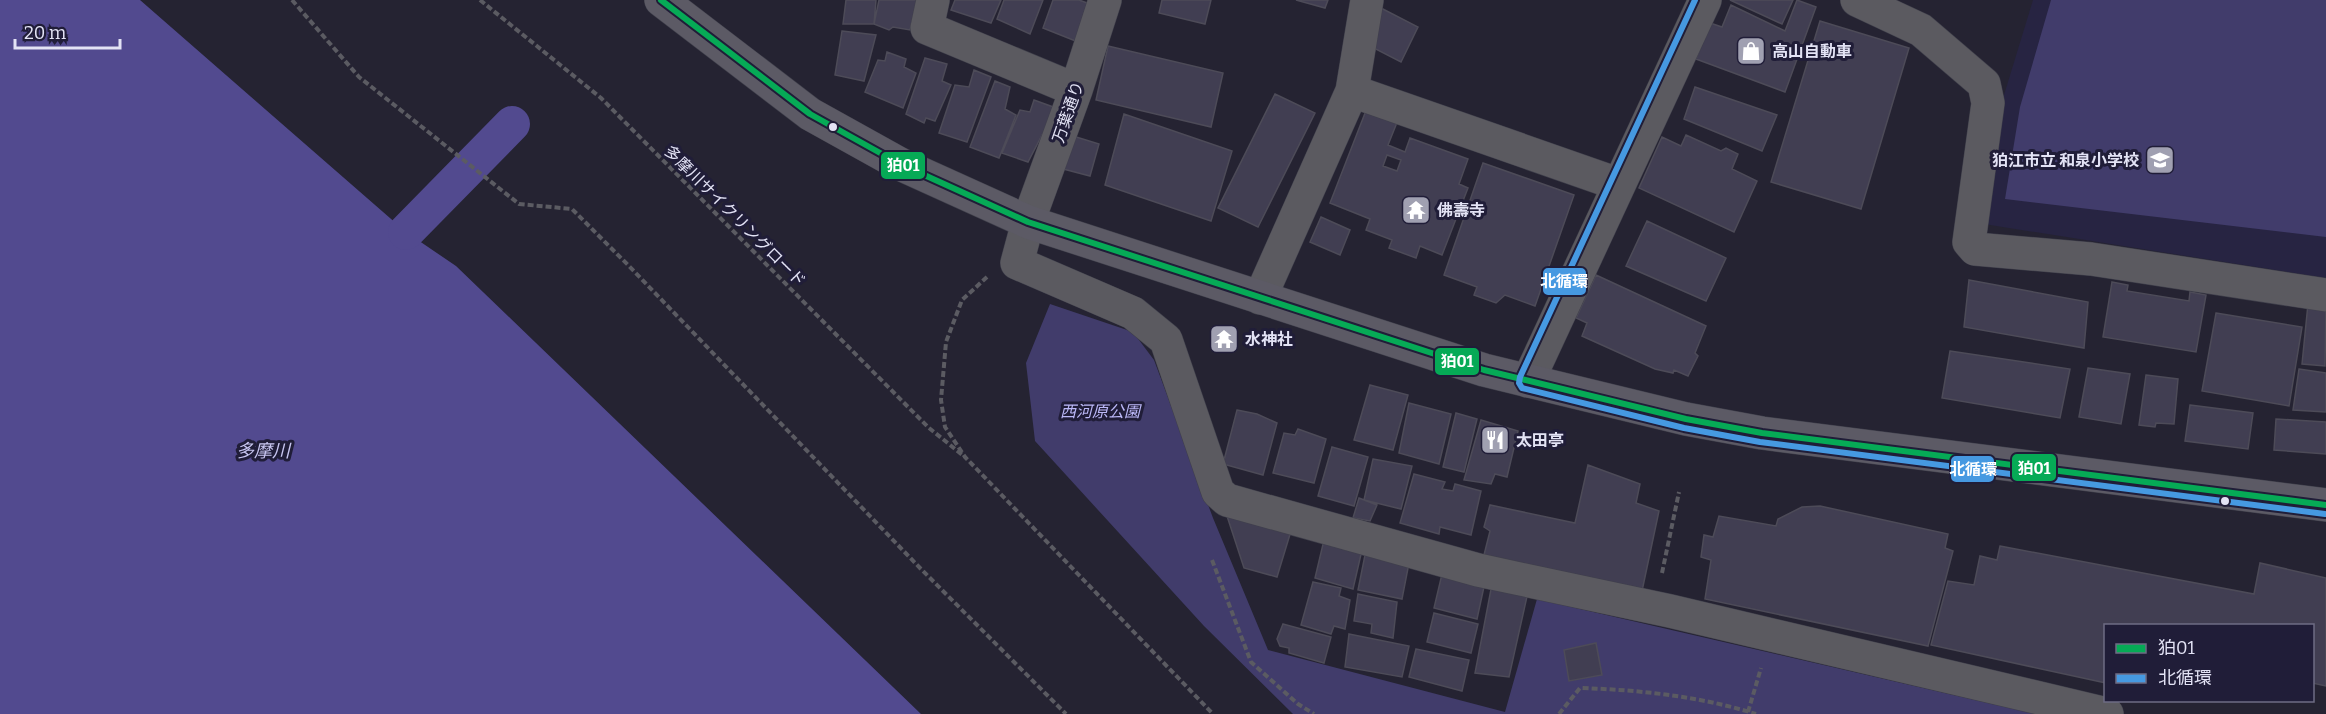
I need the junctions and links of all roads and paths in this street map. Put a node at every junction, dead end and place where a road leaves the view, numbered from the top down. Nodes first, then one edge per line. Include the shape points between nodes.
1 (292, 0) edge
2 (480, 0) edge
3 (661, 0) edge
4 (933, 0) edge
5 (1105, 0) edge
6 (1367, 0) edge
7 (1705, 0) edge
8 (1857, 0) edge
9 (1076, 90) junction
10 (1352, 91) junction
11 (1618, 184) junction
12 (1028, 222) junction
13 (1017, 263) junction
14 (2326, 295) edge
15 (1260, 298) junction
16 (1528, 381) junction
17 (965, 458) junction
18 (1679, 492) dead end
19 (2326, 505) edge
20 (1212, 560) dead end
21 (1670, 611) junction
22 (1770, 635) junction
23 (1748, 713) edge
24 (1066, 714) edge
25 (1213, 714) edge
26 (1314, 714) edge
27 (1559, 714) edge
28 (1756, 714) edge
29 (2107, 714) edge

1 - 24 path via 359,77 519,204 572,209
2 - 17 path, 多摩川サイクリングロード via 601,98 929,428
3 - 12 main road via 810,114 900,164
4 - 9 street via 927,28
5 - 9 street, 万葉通り
6 - 10 street
7 - 11 street
8 - 14 street via 1921,30 1984,84 1988,104 1969,242 1976,249 2091,259
9 - 12 street, 万葉通り
10 - 11 street
10 - 15 street
11 - 16 street
12 - 13 street, 万葉通り
12 - 15 main road
13 - 17 path via 996,268 962,300 946,342 940,400 945,427
13 - 21 street via 1133,313 1166,340 1218,492 1227,500 1478,570
15 - 16 main road
16 - 19 main road via 1762,433
17 - 25 path
18 - 21 path via 1661,573 1676,576
20 - 26 path via 1251,662
21 - 22 street
22 - 23 path
22 - 29 street
23 - 27 path via 1682,696 1580,688
23 - 28 path

